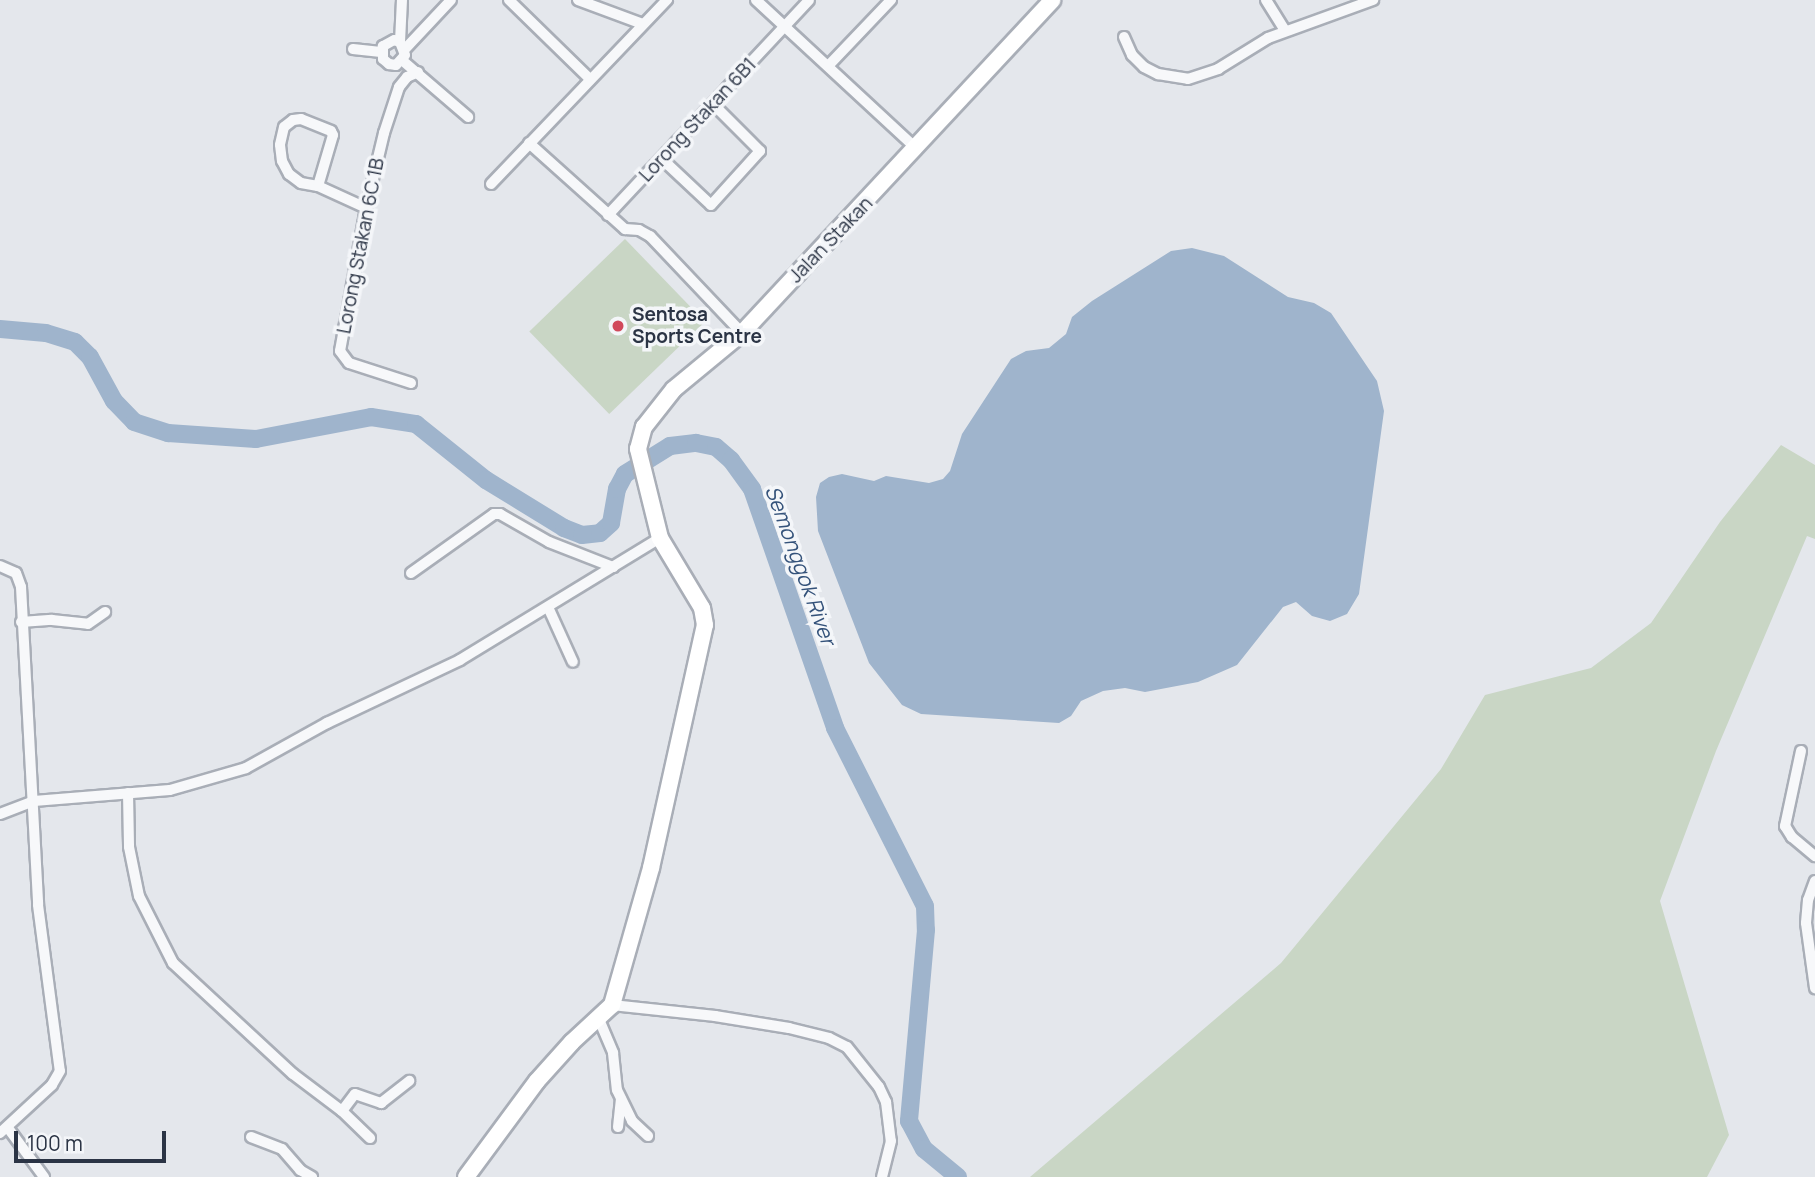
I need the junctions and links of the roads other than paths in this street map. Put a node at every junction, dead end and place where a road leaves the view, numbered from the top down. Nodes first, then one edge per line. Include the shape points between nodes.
1 (402, 0) edge
2 (451, 0) edge
3 (509, 0) edge
4 (578, 0) edge
5 (667, 0) edge
6 (756, 0) edge
7 (809, 0) edge
8 (891, 0) edge
9 (1052, 0) edge
10 (1266, 0) edge
11 (1373, 0) edge
12 (643, 24) junction
13 (787, 25) junction
14 (1285, 31) junction
15 (1124, 37) dead end
16 (402, 45) junction
17 (353, 49) dead end
18 (381, 52) junction
19 (402, 61) junction
20 (829, 65) junction
21 (418, 72) junction
22 (589, 78) junction
23 (714, 104) junction
24 (468, 117) dead end
25 (529, 143) junction
26 (916, 148) junction
27 (662, 159) junction
28 (491, 184) dead end
29 (318, 186) junction
30 (366, 208) junction
31 (608, 215) junction
32 (742, 333) junction
33 (411, 383) dead end
34 (660, 538) junction
35 (0, 566) edge
36 (613, 567) junction
37 (411, 573) dead end
38 (548, 607) junction
39 (105, 612) dead end
40 (21, 622) junction
41 (573, 662) dead end
42 (1801, 751) dead end
43 (128, 793) junction
44 (34, 802) junction
45 (0, 814) edge
46 (1815, 856) edge
47 (1815, 881) edge
48 (1815, 988) edge
49 (612, 1005) junction
50 (598, 1017) junction
51 (409, 1081) dead end
52 (621, 1099) junction
53 (342, 1111) junction
54 (618, 1127) dead end
55 (4, 1131) edge
56 (649, 1136) dead end
57 (251, 1137) dead end
58 (370, 1138) dead end
59 (44, 1177) edge
60 (313, 1177) edge
61 (466, 1177) edge
62 (882, 1177) edge

1 - 16 street
2 - 16 street
3 - 22 street
4 - 12 street
5 - 12 street
6 - 13 street
7 - 13 street, Lorong Stakan 6B1
8 - 20 street
9 - 26 main road, Jalan Stakan
10 - 14 street
11 - 14 street
12 - 22 street
13 - 20 street
13 - 23 street, Lorong Stakan 6B1
14 - 15 street via 1218,69 1188,79 1158,75 1144,67
16 - 18 street via 388,42
16 - 19 street
17 - 18 street
18 - 19 street via 389,64
19 - 21 street
20 - 26 street
21 - 24 street
21 - 30 street, Lorong Stakan 6C 1B via 399,87
22 - 25 street
23 - 27 street, Lorong Stakan 6B1
23 - 27 street via 760,151 711,205
25 - 28 street
25 - 31 street
26 - 32 main road, Jalan Stakan
27 - 31 street, Lorong Stakan 6B1
29 - 29 street via 301,183 282,161 279,145 284,127 293,120 301,119 333,135
29 - 30 street
30 - 33 street, Lorong Stakan 6C 1B via 340,351 349,363
31 - 32 street via 625,229 650,236
32 - 34 main road, Jalan Stakan via 674,389 644,427 638,449
34 - 36 street
34 - 49 main road, Jalan Stakan via 702,608 705,625 651,868
35 - 40 street via 16,573 21,587
36 - 37 street via 548,542 494,514
36 - 38 street
38 - 41 street
38 - 43 street via 460,660 327,723 246,768 170,790
39 - 40 street via 88,624
40 - 44 street
42 - 46 street via 1785,826
43 - 44 street
43 - 53 street via 129,847 139,896 173,963 293,1074
44 - 45 street
44 - 55 street via 38,905 60,1071 52,1085
47 - 48 street via 1806,923
49 - 50 main road
49 - 62 street via 789,1028 847,1047 886,1102 891,1142
50 - 52 street via 613,1053
50 - 61 main road via 537,1081
51 - 53 street via 381,1103 355,1094
52 - 54 street
52 - 56 street via 632,1121
53 - 58 street
55 - 59 street
57 - 60 street via 282,1149 300,1170

